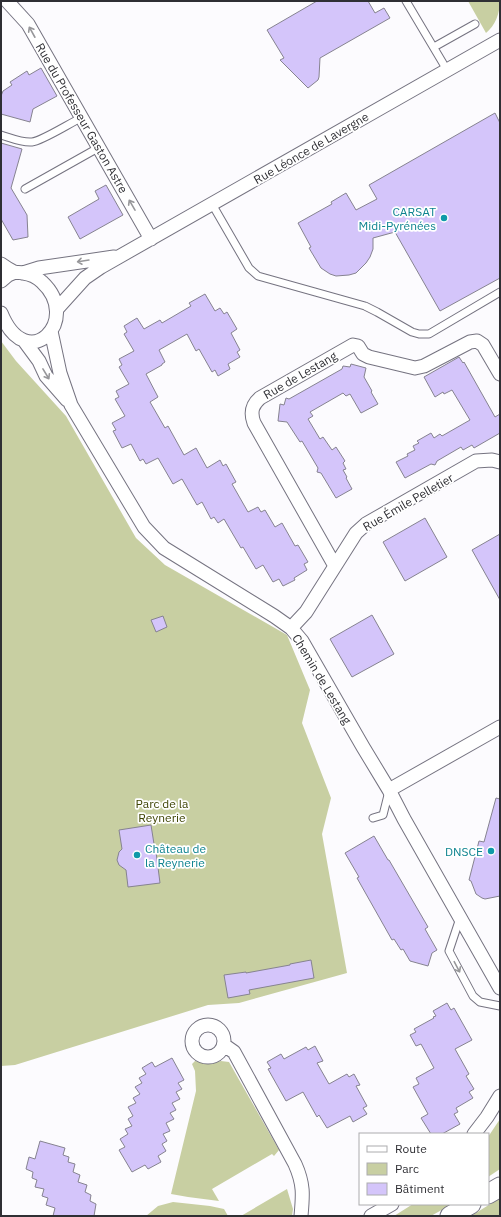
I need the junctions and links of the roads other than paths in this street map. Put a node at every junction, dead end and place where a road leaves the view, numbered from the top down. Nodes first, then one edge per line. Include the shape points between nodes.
1 (7, 1) edge
2 (406, 1) edge
3 (475, 24) dead end
4 (500, 40) edge
5 (434, 47) junction
6 (448, 70) junction
7 (81, 118) junction
8 (1, 136) edge
9 (98, 148) junction
10 (25, 188) dead end
11 (212, 204) junction
12 (151, 239) junction
13 (122, 256) junction
14 (1, 264) edge
15 (19, 272) junction
16 (1, 281) edge
17 (500, 292) edge
18 (57, 310) junction
19 (1, 313) edge
20 (52, 331) junction
21 (24, 342) junction
22 (500, 374) edge
23 (71, 405) junction
24 (500, 462) edge
25 (335, 566) junction
26 (291, 628) junction
27 (500, 727) edge
28 (389, 790) junction
29 (373, 818) dead end
30 (460, 918) junction
31 (500, 988) edge
32 (500, 1006) edge
33 (224, 1045) dead end
34 (500, 1096) edge
35 (475, 1133) edge
36 (500, 1187) edge
37 (489, 1193) edge
38 (390, 1205) edge
39 (469, 1205) edge
40 (301, 1216) edge
41 (371, 1216) edge
42 (450, 1216) edge

7 -> 1 street, Rue du Professeur Gaston Astre via 28,24
2 - 5 lane
3 - 5 lane
4 - 6 street, Rue Léonce de Lavergne
5 - 6 lane
6 - 11 street, Rue Léonce de Lavergne
7 - 8 lane via 33,142
7 - 9 street, Rue du Professeur Gaston Astre
9 - 10 lane
12 -> 9 street, Rue du Professeur Gaston Astre
11 - 12 street, Rue Léonce de Lavergne
11 - 17 lane via 250,268 258,276 365,306 412,332 429,334
12 - 13 street, Rue Léonce de Lavergne
13 -> 15 street, Rue Léonce de Lavergne
13 - 18 street, Rue Léonce de Lavergne via 85,278
14 - 15 street
15 - 16 street via 8,275
15 - 18 street via 34,276 48,288
18 - 20 street, Chemin de Lestang
19 - 21 street, Chemin de Lestang via 12,332
20 - 21 street via 37,342
20 - 23 street, Chemin de Lestang via 60,373
21 -> 23 street, Chemin de Lestang via 39,361 46,376
22 - 25 street, Rue de Lestang via 483,345 477,341 415,368 369,357 363,354 358,346 353,345 255,403 251,416 254,423
23 - 26 street, Chemin de Lestang via 135,514 154,539 164,548
24 - 25 street, Rue Émile Pelletier via 476,461 366,524 356,533
25 - 26 street, Rue Émile Pelletier via 306,612
26 - 28 street, Chemin de Lestang via 302,641
27 - 28 street
28 - 29 lane via 383,815
28 - 30 street, Chemin de Lestang
30 - 31 street, Chemin de Lestang
30 -> 32 lane via 449,951 473,996 480,1002
33 - 40 street via 234,1052 295,1164 303,1193
34 - 35 street
36 - 37 main road
38 - 41 street
39 - 42 main road

